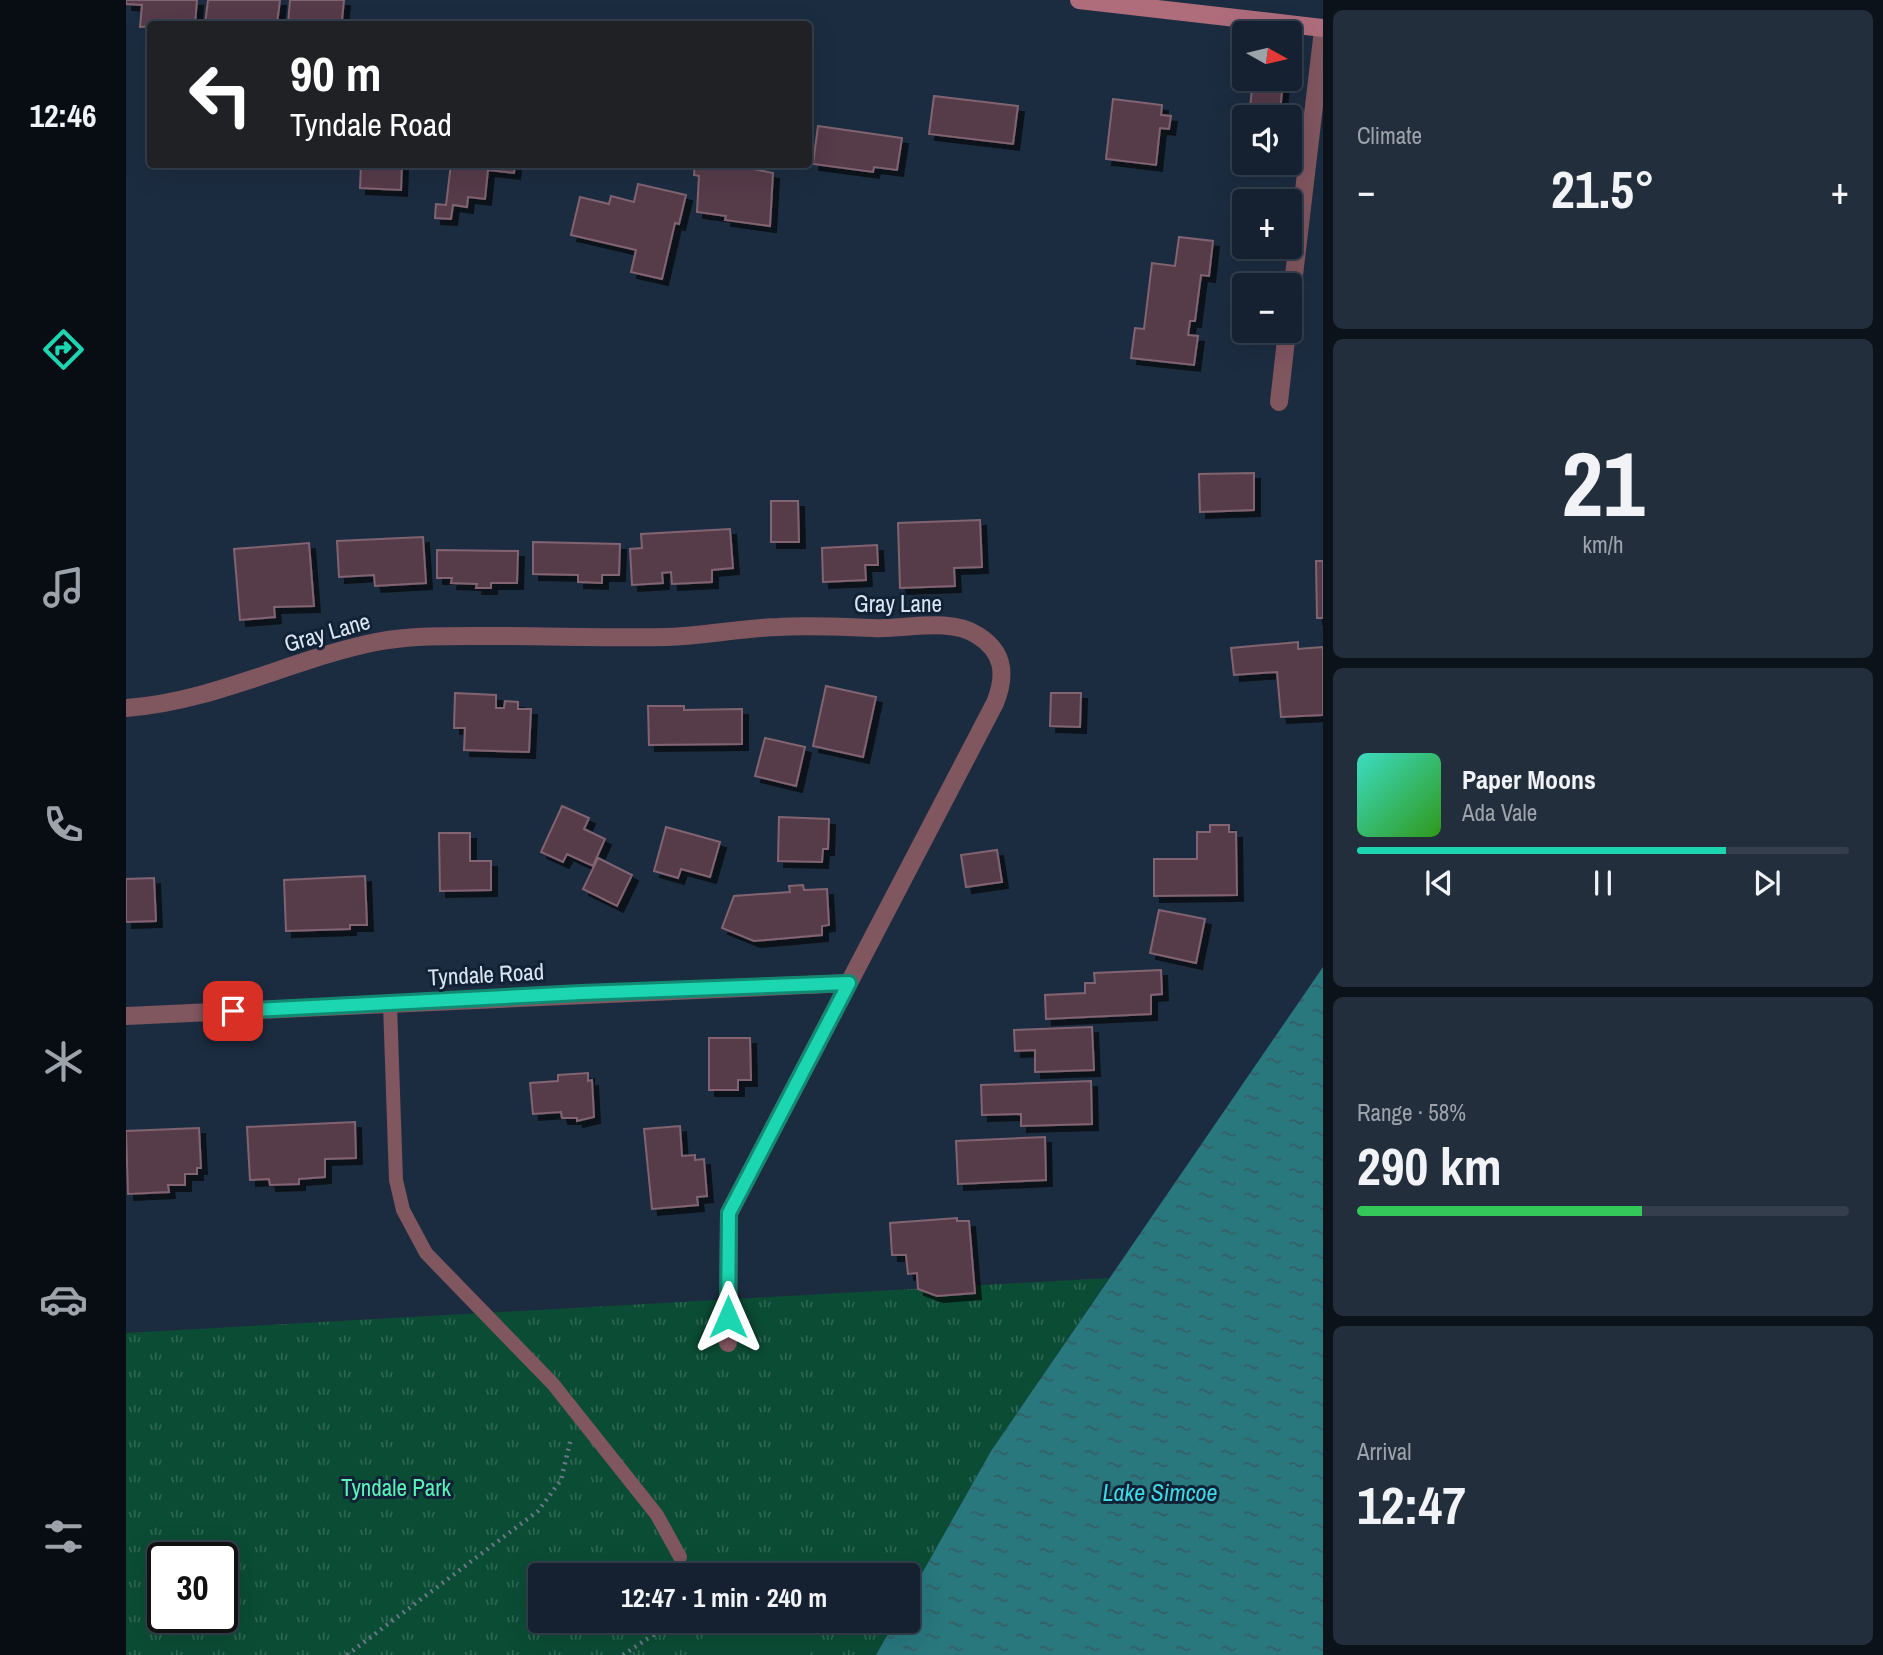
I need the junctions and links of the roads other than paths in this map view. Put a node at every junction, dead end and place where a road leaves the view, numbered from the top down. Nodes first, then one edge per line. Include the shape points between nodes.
1 (1079, 0) edge
2 (1323, 29) edge
3 (1294, 273) edge
4 (1286, 343) edge
5 (1279, 402) dead end
6 (126, 708) edge
7 (849, 983) junction
8 (390, 1004) junction
9 (126, 1016) edge
10 (728, 1343) dead end
11 (680, 1557) dead end

1 - 2 street
2 - 3 street
4 - 5 street
6 - 7 street, Gray Lane via 157,706 376,642 419,637 669,637 777,627 959,627 977,634 992,648 1000,661 1003,683
7 - 8 street, Tyndale Road
7 - 10 street, Gray Lane via 729,1213
8 - 9 street, Tyndale Road
8 - 11 lane via 397,1180 411,1227 426,1253 553,1384 657,1515

